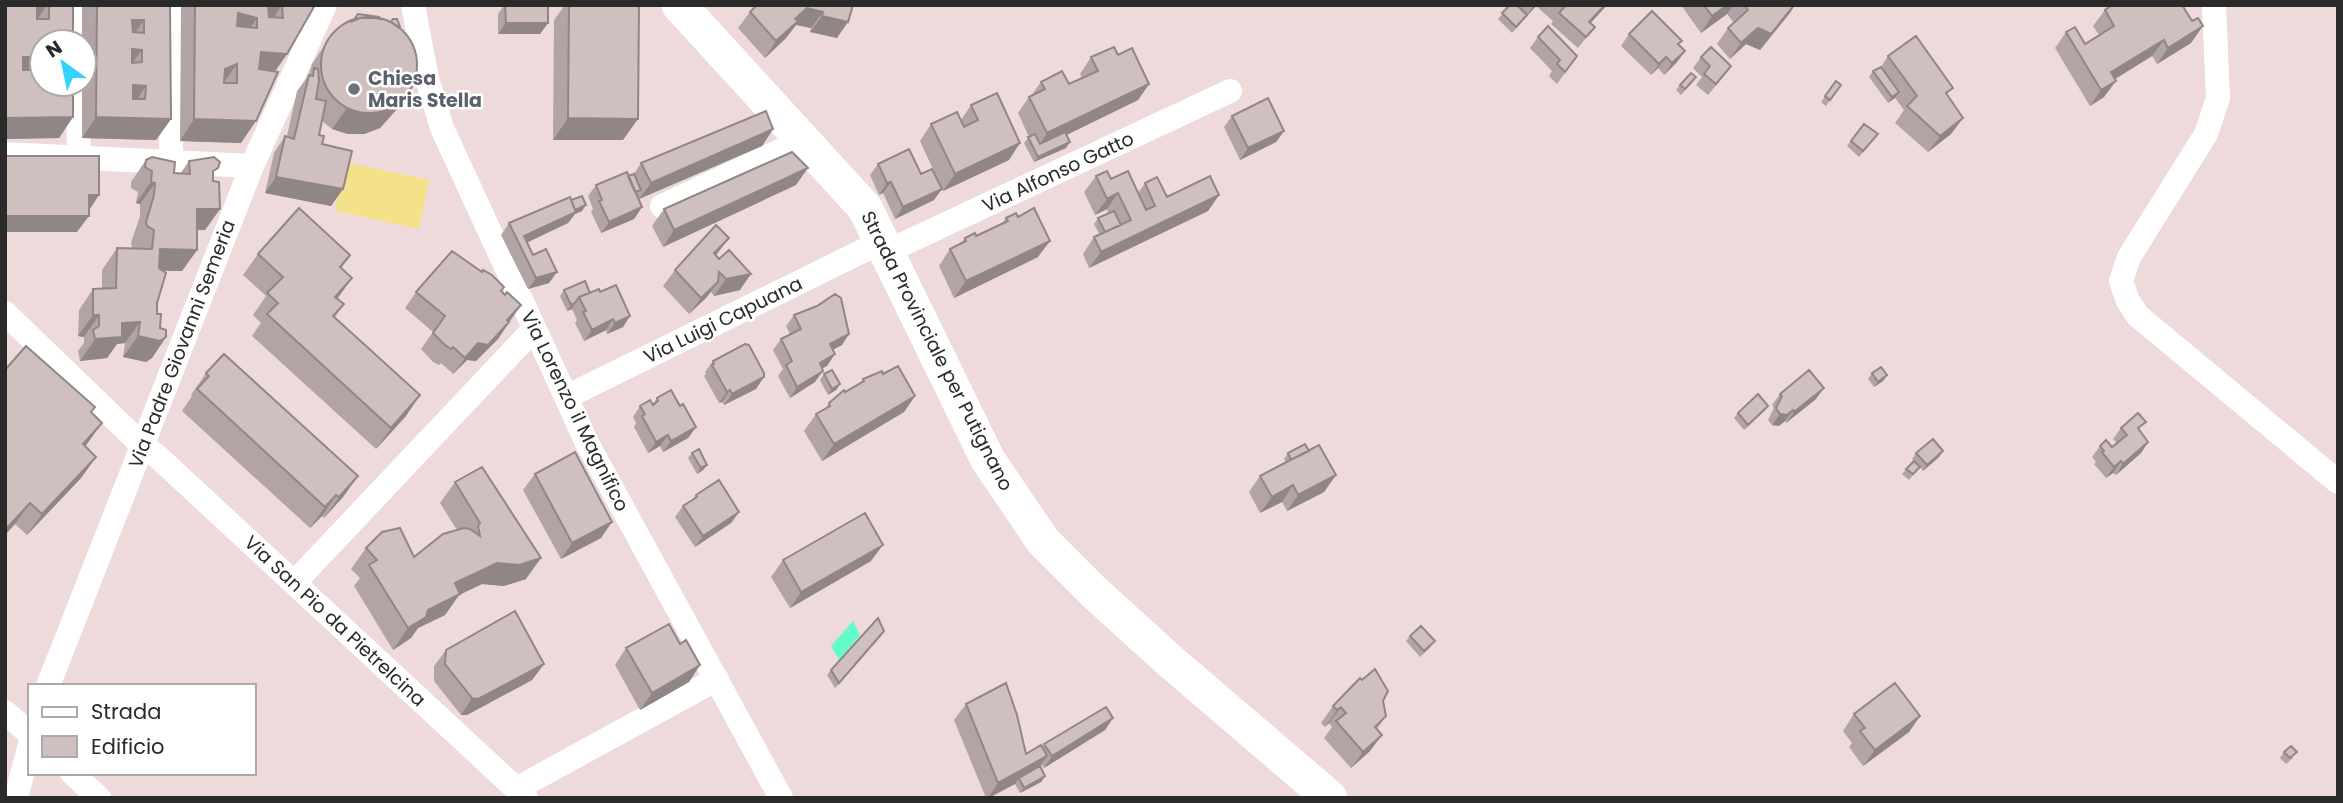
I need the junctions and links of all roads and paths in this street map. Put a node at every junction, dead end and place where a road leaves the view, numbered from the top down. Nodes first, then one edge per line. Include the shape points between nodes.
1 (77, 5) edge
2 (172, 5) edge
3 (325, 5) edge
4 (413, 5) edge
5 (679, 5) edge
6 (2214, 5) edge
7 (78, 28) edge
8 (1230, 91) dead end
9 (78, 98) edge
10 (803, 140) junction
11 (5, 155) edge
12 (79, 158) junction
13 (171, 162) junction
14 (252, 166) junction
15 (662, 206) dead end
16 (883, 247) junction
17 (5, 313) edge
18 (534, 329) junction
19 (566, 397) junction
20 (142, 445) junction
21 (2338, 482) edge
22 (294, 583) junction
23 (717, 679) junction
24 (49, 684) edge
25 (5, 712) edge
26 (28, 732) edge
27 (28, 752) edge
28 (74, 775) edge
29 (521, 793) edge
30 (774, 794) edge
31 (16, 798) edge
32 (99, 798) edge
33 (1330, 798) edge

1 - 7 street
2 - 13 street
3 - 14 street, Via Padre Giovanni Semeria
4 - 18 street, Via Lorenzo il Magnifico via 442,128
5 - 10 street, Strada Provinciale per Putignano
6 - 21 street via 2218,98 2206,134 2129,257 2121,281 2138,316
8 - 16 street, Via Alfonso Gatto
9 - 12 street
10 - 15 street
10 - 16 street, Strada Provinciale per Putignano via 865,208
11 - 12 street
12 - 13 street
13 - 14 street
14 - 20 street, Via Padre Giovanni Semeria
16 - 19 street, Via Luigi Capuana
16 - 33 street, Strada Provinciale per Putignano via 988,460 1043,541 1170,661
17 - 20 street, Via San Pio da Pietrelcina
18 - 19 street, Via Lorenzo il Magnifico
18 - 22 street
19 - 23 street, Via Lorenzo il Magnifico
20 - 22 street, Via San Pio da Pietrelcina
20 - 24 street, Via Padre Giovanni Semeria
22 - 29 street, Via San Pio da Pietrelcina
23 - 29 street
23 - 30 street, Via Lorenzo il Magnifico
25 - 26 street
27 - 31 street
28 - 32 street

